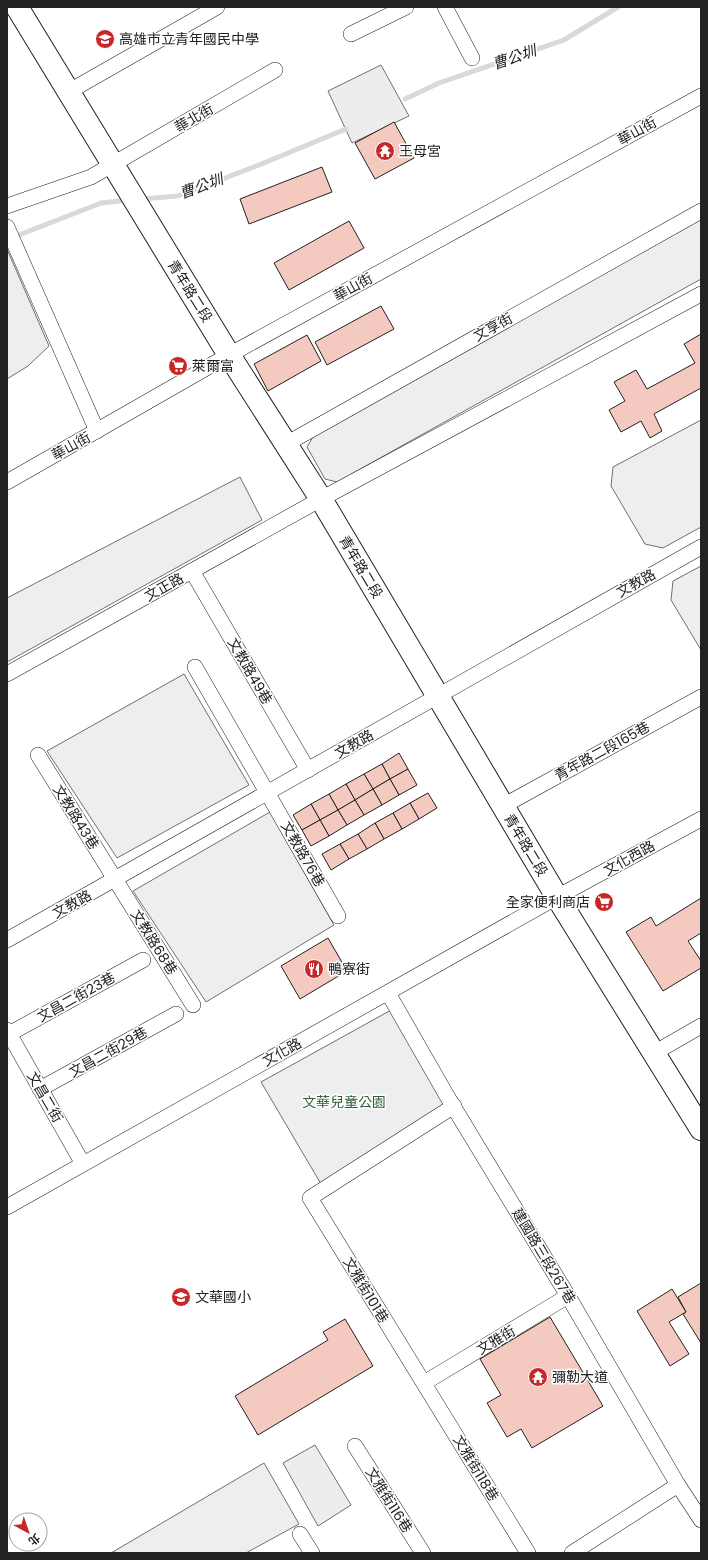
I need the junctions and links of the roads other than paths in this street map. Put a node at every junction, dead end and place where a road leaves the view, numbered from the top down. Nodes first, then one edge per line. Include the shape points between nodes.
1 (17, 7) edge
2 (217, 7) edge
3 (406, 7) edge
4 (445, 7) edge
5 (351, 34) dead end
6 (472, 58) dead end
7 (275, 70) dead end
8 (68, 92) junction
9 (701, 96) edge
10 (113, 165) junction
11 (7, 206) edge
12 (701, 211) edge
13 (8, 228) edge
14 (701, 294) edge
15 (229, 355) junction
16 (97, 431) junction
17 (286, 444) junction
18 (7, 482) edge
19 (321, 499) junction
20 (701, 546) edge
21 (192, 571) junction
22 (196, 667) dead end
23 (7, 674) edge
24 (437, 695) junction
25 (701, 697) edge
26 (38, 755) dead end
27 (308, 770) junction
28 (268, 793) junction
29 (503, 806) junction
30 (701, 818) edge
31 (115, 880) junction
32 (557, 897) junction
33 (338, 916) dead end
34 (7, 940) edge
35 (143, 960) dead end
36 (388, 993) junction
37 (193, 1005) dead end
38 (176, 1014) dead end
39 (701, 1026) edge
40 (8, 1032) edge
41 (654, 1053) junction
42 (40, 1089) junction
43 (454, 1106) junction
44 (701, 1129) edge
45 (83, 1164) junction
46 (7, 1207) edge
47 (568, 1296) junction
48 (424, 1383) junction
49 (355, 1446) dead end
50 (678, 1485) junction
51 (701, 1520) edge
52 (300, 1534) dead end
53 (312, 1553) edge
54 (423, 1553) edge
55 (528, 1553) edge
56 (572, 1553) edge

1 - 8 street, 青年路二段
2 - 8 street
3 - 5 street
4 - 6 street
7 - 10 street, 華北街
8 - 10 street, 青年路二段
9 - 15 street, 華山街
10 - 11 street, 華北街 via 91,177
10 - 15 street, 青年路二段
12 - 17 street, 文享街
13 - 16 street
14 - 19 street
15 - 16 street, 華山街
15 - 17 street, 青年路二段
16 - 18 street, 華山街
17 - 19 street, 青年路二段
19 - 21 street, 文正路
19 - 24 street, 青年路二段
20 - 24 street, 文教路
21 - 23 street, 文正路
21 - 27 street, 文教路49巷
22 - 28 street, 文教路76巷
24 - 27 street, 文教路
24 - 29 street, 青年路二段
25 - 29 street, 青年路二段165巷
26 - 31 street, 文教路43巷
27 - 28 street, 文教路
28 - 31 street, 文教路
28 - 33 street, 文教路76巷
29 - 32 street, 青年路二段
30 - 32 street, 文化西路
31 - 34 street, 文教路
31 - 37 street, 文教路68巷
32 - 36 street, 文化路
32 - 41 street, 青年路二段
35 - 40 street, 文昌二街23巷
36 - 43 street, 建國路三段267巷
36 - 45 street, 文化路
38 - 42 street, 文昌二街29巷
39 - 41 street
40 - 42 street, 文昌二街
41 - 44 street, 青年路二段
42 - 45 street, 文昌二街
43 - 47 street, 建國路三段267巷
43 - 48 street, 文雅街101巷 via 310,1198
45 - 46 street, 文化路
47 - 48 street, 文雅街
47 - 50 street, 建國路三段267巷
48 - 55 street, 文雅街118巷
49 - 54 street, 文雅街116巷
50 - 51 street, 建國路三段267巷
50 - 56 street
52 - 53 street

